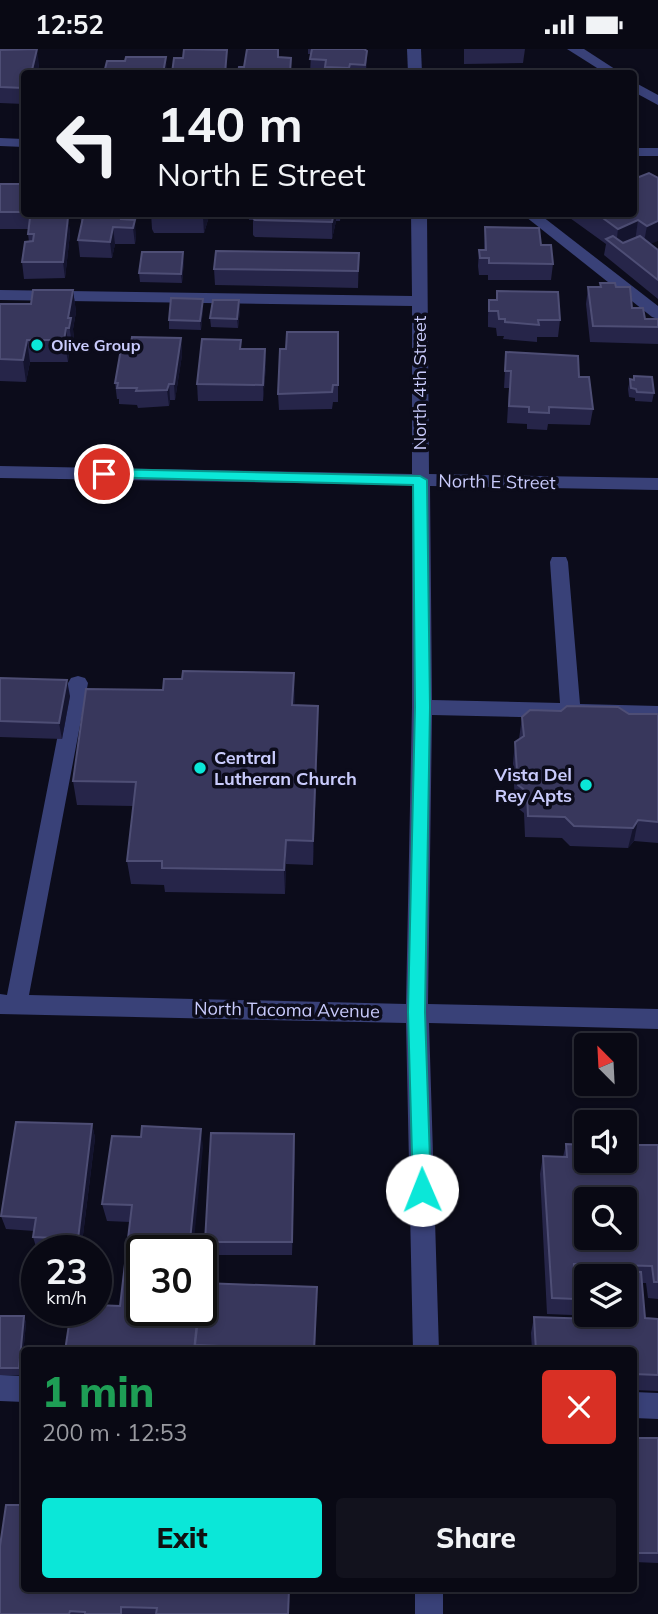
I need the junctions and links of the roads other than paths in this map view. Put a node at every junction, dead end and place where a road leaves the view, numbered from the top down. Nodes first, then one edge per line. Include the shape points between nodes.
1 (414, 49) edge
2 (574, 49) edge
3 (415, 70) edge
4 (609, 70) edge
5 (637, 88) edge
6 (658, 101) edge
7 (0, 142) edge
8 (21, 143) edge
9 (637, 152) edge
10 (658, 152) edge
11 (419, 217) edge
12 (533, 217) edge
13 (0, 295) edge
14 (419, 301) junction
15 (658, 314) edge
16 (0, 472) edge
17 (420, 480) junction
18 (658, 484) edge
19 (559, 562) dead end
20 (78, 683) dead end
21 (422, 707) junction
22 (571, 711) junction
23 (658, 713) edge
24 (8, 1005) edge
25 (417, 1012) junction
26 (658, 1019) edge
27 (426, 1347) edge
28 (0, 1388) edge
29 (21, 1389) edge
30 (637, 1405) edge
31 (658, 1406) edge
32 (429, 1592) edge
33 (429, 1614) edge

1 - 3 street
2 - 4 street
5 - 6 street
7 - 8 street
9 - 10 street
11 - 14 street, North 4th Street
12 - 15 street
13 - 14 street
14 - 17 street, North 4th Street
16 - 17 street, North E Street
17 - 18 street, North E Street
17 - 21 street, North 4th Street
19 - 22 street
20 - 24 street
21 - 22 street
21 - 25 street, North 4th Street
22 - 23 street
24 - 25 street, North Tacoma Avenue
25 - 26 street, North Tacoma Avenue
25 - 27 street, North 4th Street
28 - 29 street
30 - 31 street
32 - 33 street

